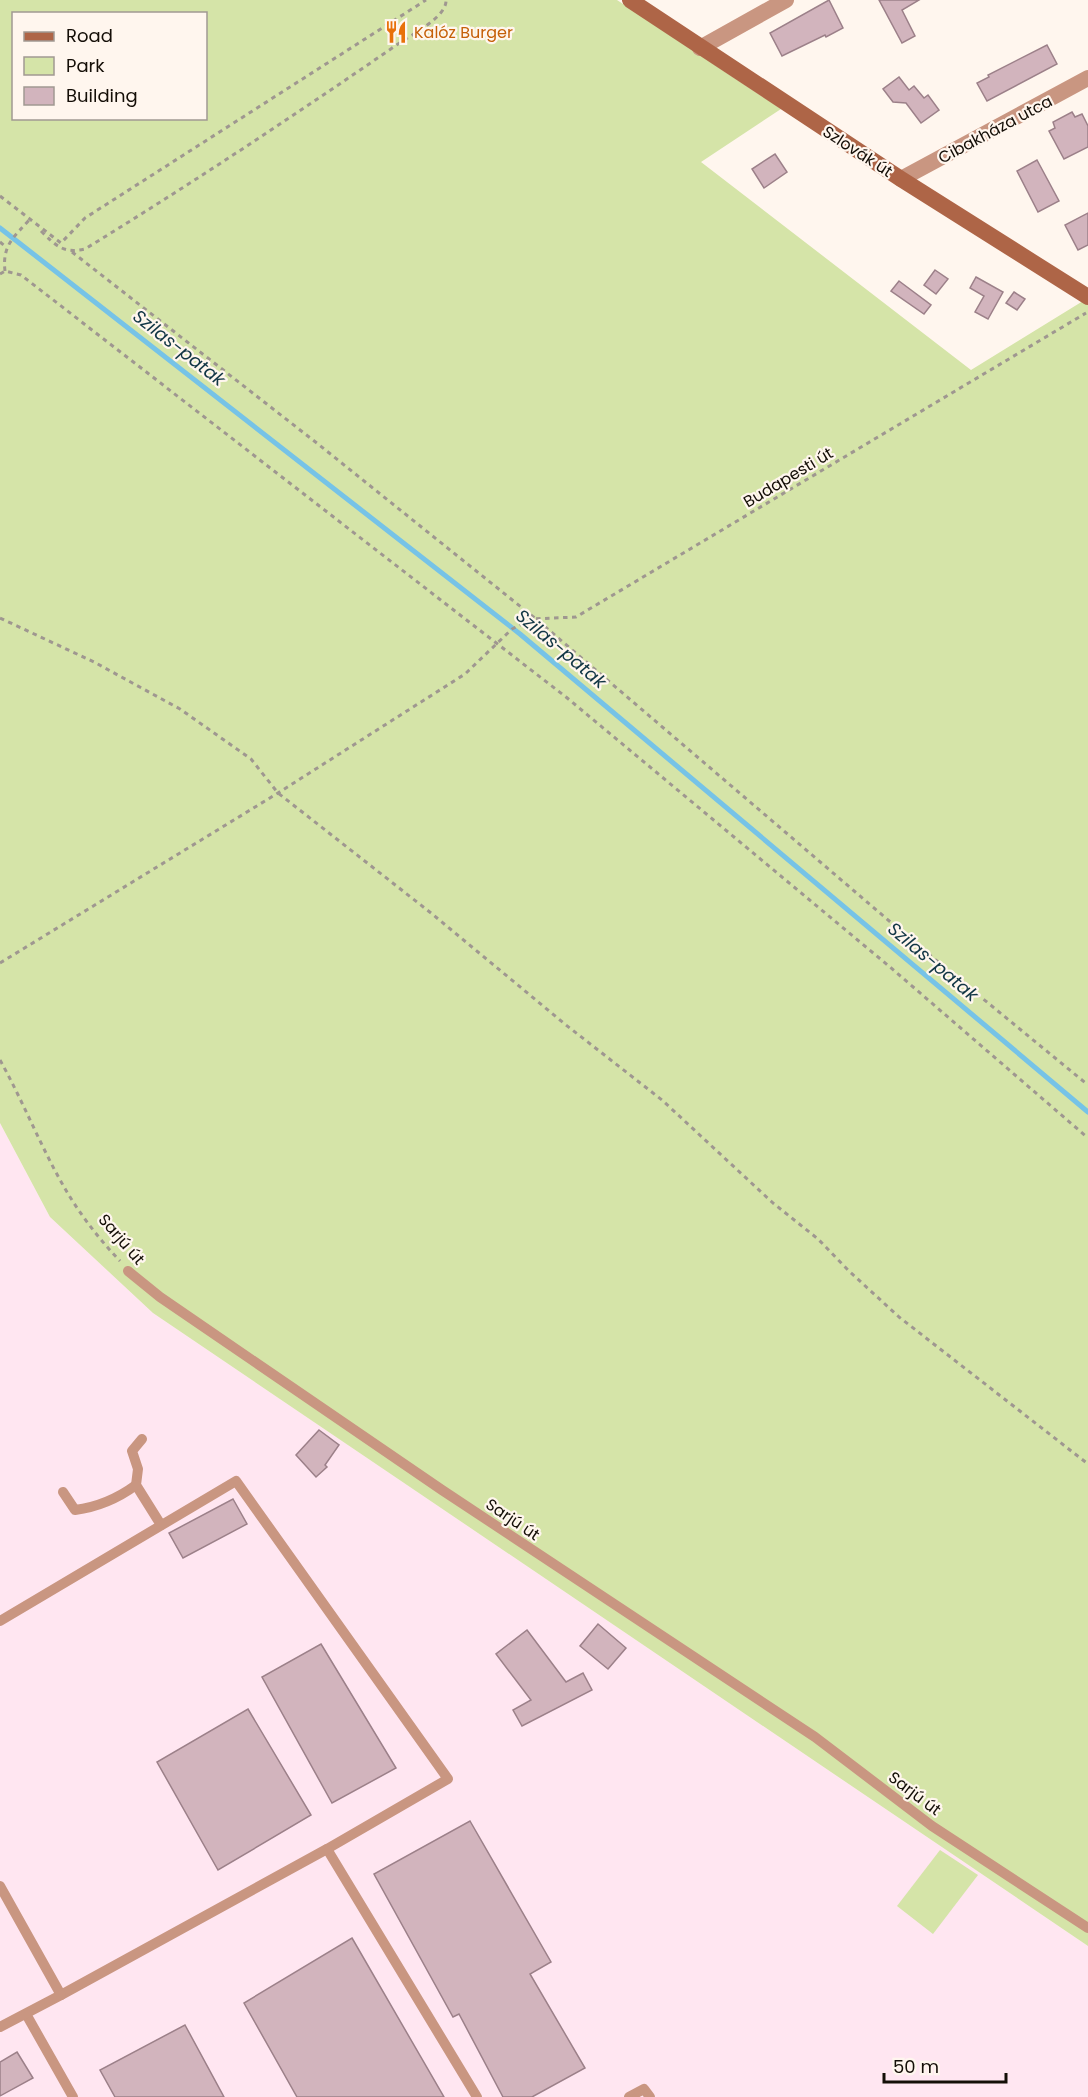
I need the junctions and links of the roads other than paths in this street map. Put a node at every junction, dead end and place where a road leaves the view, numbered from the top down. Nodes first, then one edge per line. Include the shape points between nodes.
1 (630, 0) edge
2 (786, 0) edge
3 (700, 48) junction
4 (1088, 78) edge
5 (901, 179) junction
6 (1088, 297) edge
7 (128, 1270) road end
8 (142, 1439) dead end
9 (136, 1485) junction
10 (63, 1492) dead end
11 (162, 1525) junction
12 (0, 1621) edge
13 (327, 1849) junction
14 (0, 1886) edge
15 (1088, 1928) edge
16 (61, 1995) junction
17 (26, 2014) junction
18 (0, 2027) edge
19 (73, 2097) edge
20 (477, 2097) edge
21 (629, 2097) edge
22 (650, 2097) edge

1 - 3 main road, Szlovák út
2 - 3 street
3 - 5 main road, Szlovák út
4 - 5 street, Cibakháza utca
5 - 6 main road, Szlovák út
7 - 15 lane, Sarjú út via 160,1297 815,1737 932,1826
8 - 9 lane via 132,1451 138,1469
9 - 10 lane via 92,1508 75,1510
9 - 11 lane
11 - 12 lane
11 - 13 lane via 236,1481 448,1779
13 - 16 lane
13 - 20 lane
14 - 16 lane
16 - 17 lane
17 - 18 lane
17 - 19 lane
21 - 22 lane via 644,2089

